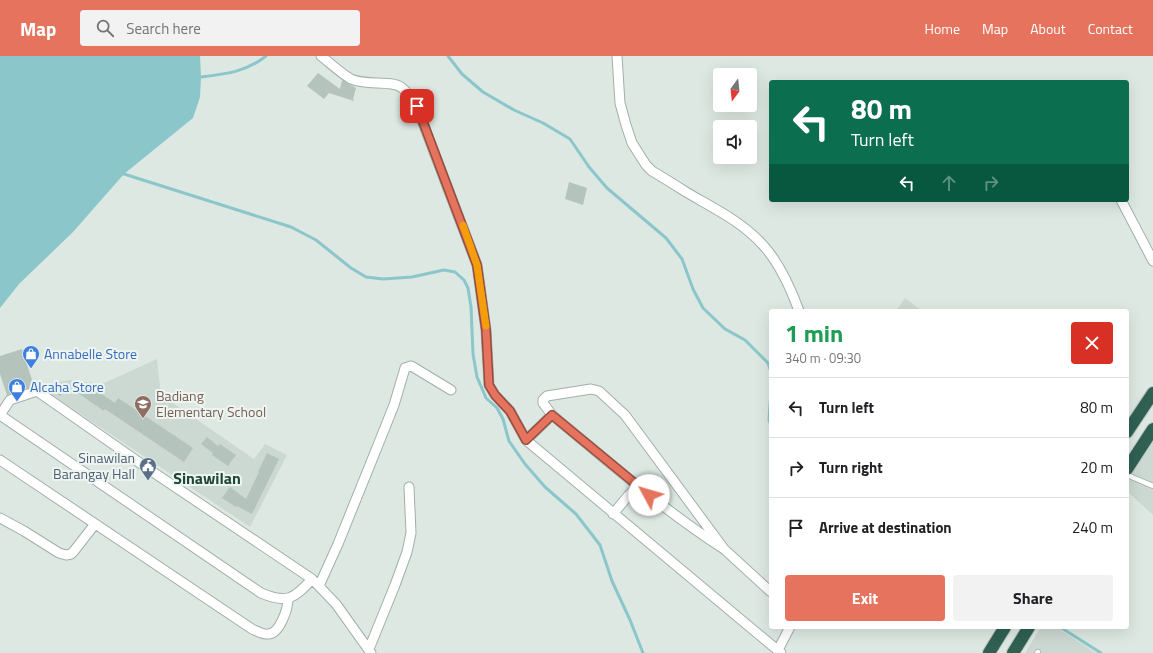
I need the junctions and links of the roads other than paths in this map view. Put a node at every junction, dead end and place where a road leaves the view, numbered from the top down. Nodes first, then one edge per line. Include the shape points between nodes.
1 (321, 56) edge
2 (617, 56) edge
3 (1121, 202) edge
4 (1153, 261) edge
5 (798, 309) edge
6 (451, 390) dead end
7 (1153, 393) edge
8 (552, 415) junction
9 (1, 417) edge
10 (1129, 429) edge
11 (1153, 429) edge
12 (526, 440) junction
13 (0, 460) edge
14 (1129, 466) edge
15 (1129, 476) edge
16 (638, 486) junction
17 (1153, 486) edge
18 (409, 487) dead end
19 (614, 514) junction
20 (0, 518) edge
21 (95, 524) junction
22 (724, 549) junction
23 (312, 579) junction
24 (319, 586) junction
25 (769, 590) edge
26 (288, 599) junction
27 (789, 629) edge
28 (1004, 629) edge
29 (1028, 629) edge
30 (370, 651) edge
31 (780, 652) edge
32 (989, 653) edge
33 (1013, 653) edge

1 - 12 street via 352,79 401,88 417,106 477,265 486,330 489,385 510,411
2 - 5 street via 620,103 632,143 646,165 721,212 763,245 783,277
3 - 4 street
6 - 24 street via 411,366 405,368 394,405
7 - 10 highway
8 - 12 street
8 - 16 street
8 - 22 street via 543,403 547,396 587,389 599,391 624,415
9 - 23 street via 10,400 37,391
9 - 26 street via 261,593
11 - 14 highway
12 - 19 street
13 - 21 street
15 - 17 lane
16 - 19 street
16 - 22 street via 694,530
18 - 30 street via 411,533 407,552
19 - 31 street
20 - 21 street via 58,553 66,555 74,551
21 - 26 street via 262,634 271,634 276,630 286,612
22 - 25 street
23 - 24 street
23 - 26 street via 303,590
24 - 30 street via 336,604
27 - 31 street
28 - 32 highway
29 - 33 highway

